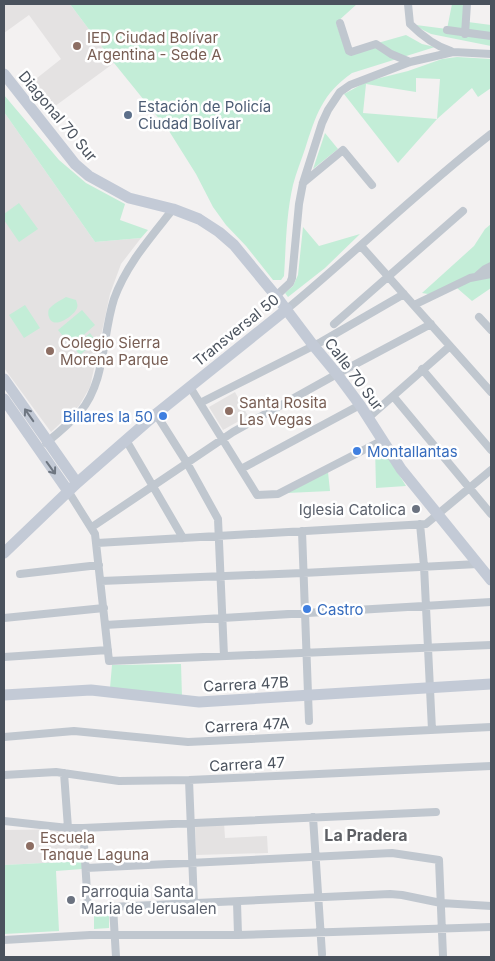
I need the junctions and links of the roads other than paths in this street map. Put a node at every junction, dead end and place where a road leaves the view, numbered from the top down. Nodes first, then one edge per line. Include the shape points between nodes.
1 (408, 4) edge
2 (467, 4) edge
3 (340, 23) dead end
4 (447, 30) dead end
5 (465, 34) junction
6 (491, 36) edge
7 (453, 52) junction
8 (491, 54) edge
9 (410, 62) junction
10 (4, 74) edge
11 (491, 134) edge
12 (304, 183) junction
13 (372, 185) dead end
14 (173, 209) junction
15 (463, 211) dead end
16 (361, 246) junction
17 (491, 266) edge
18 (387, 276) junction
19 (490, 276) edge
20 (476, 277) junction
21 (404, 294) junction
22 (276, 296) junction
23 (414, 306) junction
24 (287, 310) junction
25 (479, 317) dead end
26 (334, 324) dead end
27 (431, 324) junction
28 (491, 330) edge
29 (312, 345) junction
30 (450, 346) junction
31 (422, 369) junction
32 (337, 374) junction
33 (4, 379) edge
34 (190, 387) junction
35 (491, 392) edge
36 (393, 396) junction
37 (4, 399) edge
38 (200, 403) junction
39 (360, 405) junction
40 (156, 414) junction
41 (368, 418) junction
42 (126, 440) junction
43 (222, 440) junction
44 (382, 440) junction
45 (43, 445) junction
46 (491, 450) edge
47 (187, 463) junction
48 (241, 469) junction
49 (491, 470) edge
50 (154, 485) junction
51 (73, 487) junction
52 (470, 488) junction
53 (491, 514) edge
54 (438, 515) junction
55 (422, 524) junction
56 (92, 527) junction
57 (302, 531) junction
58 (218, 536) junction
59 (183, 538) junction
60 (97, 543) junction
61 (4, 553) edge
62 (478, 564) junction
63 (99, 565) junction
64 (424, 566) junction
65 (303, 573) junction
66 (20, 574) dead end
67 (221, 576) junction
68 (491, 580) edge
69 (101, 581) junction
70 (491, 602) edge
71 (426, 607) junction
72 (104, 608) junction
73 (304, 614) junction
74 (4, 618) edge
75 (223, 618) junction
76 (105, 624) junction
77 (491, 645) edge
78 (428, 647) junction
79 (108, 650) junction
80 (306, 653) junction
81 (224, 656) junction
82 (4, 657) edge
83 (491, 684) edge
84 (430, 688) junction
85 (308, 695) junction
86 (4, 696) edge
87 (309, 721) dead end
88 (491, 726) edge
89 (432, 730) junction
90 (4, 737) edge
91 (491, 766) edge
92 (64, 773) junction
93 (4, 775) edge
94 (189, 780) junction
95 (436, 812) dead end
96 (313, 817) junction
97 (4, 821) edge
98 (191, 823) junction
99 (68, 828) junction
100 (83, 828) junction
101 (316, 856) junction
102 (192, 862) junction
103 (86, 868) junction
104 (318, 897) junction
105 (237, 902) junction
106 (194, 904) junction
107 (441, 904) junction
108 (491, 906) edge
109 (113, 908) junction
110 (491, 927) edge
111 (442, 930) junction
112 (321, 933) junction
113 (115, 934) junction
114 (238, 935) junction
115 (4, 940) edge
116 (322, 954) dead end
117 (443, 956) edge
118 (116, 957) edge

1 - 7 street via 410,24 434,44
2 - 5 street
3 - 9 street via 349,51 376,44
4 - 5 street
5 - 6 street
7 - 8 street
7 - 9 street
9 - 12 street via 340,92 322,123
10 - 14 street, Diagonal 70 Sur via 62,149 89,176 129,198
11 - 16 street, Transversal 50
12 - 13 street via 343,150
12 - 22 street via 292,278
14 - 22 street, Calle 70 Sur via 200,219 223,235
14 - 45 street via 136,257 114,298 98,376 90,395 80,412
15 - 18 street
16 - 18 street
16 - 24 street, Transversal 50
17 - 20 street
18 - 21 street
18 - 26 street
19 - 20 street
20 - 23 street
21 - 23 street
21 - 29 street
22 - 24 street, Calle 70 Sur
23 - 27 street
24 - 29 street, Calle 70 Sur
24 - 34 street, Transversal 50
25 - 28 street
27 - 30 street
27 - 32 street
29 - 32 street, Calle 70 Sur
29 - 38 street
30 - 31 street
30 - 35 street
31 - 36 street
31 - 46 street
32 - 39 street, Calle 70 Sur
32 - 43 street
45 -> 33 street
34 - 38 street
34 - 40 street, Transversal 50
36 - 41 street
36 - 52 street
37 - 45 street
38 - 43 street
39 - 41 street, Calle 70 Sur
39 - 48 street
40 - 42 street, Transversal 50
40 - 47 street
41 - 44 street, Calle 70 Sur
42 - 50 street
42 - 51 street, Transversal 50
43 - 47 street
43 - 48 street
44 - 48 street via 278,494 257,495
44 - 54 street, Calle 70 Sur
45 - 51 street
47 - 50 street
47 - 58 street via 218,519
49 - 52 street
50 - 56 street
50 - 59 street
51 - 56 street
51 - 61 street, Transversal 50
52 - 53 street
52 - 54 street
54 - 55 street
54 - 62 street, Calle 70 Sur
55 - 57 street
55 - 64 street
56 - 60 street
57 - 58 street
57 - 65 street
58 - 59 street
58 - 67 street
59 - 60 street
60 - 63 street
62 - 64 street
62 - 68 street, Calle 70 Sur
63 - 66 street
63 - 69 street
64 - 65 street
64 - 71 street
65 - 67 street
65 - 73 street
67 - 69 street
67 - 75 street
69 - 72 street
70 - 71 street
71 - 73 street
71 - 78 street
72 - 74 street
72 - 76 street
73 - 75 street
73 - 80 street
75 - 76 street
75 - 81 street
76 - 79 street
77 - 78 street
78 - 80 street
78 - 84 street
79 - 81 street via 109,661
79 - 82 street
80 - 81 street
80 - 85 street
83 - 84 street, Carrera 47B
84 - 85 street, Carrera 47B
84 - 89 street
85 - 86 street, Carrera 47B via 199,702 91,690
85 - 87 street
88 - 89 street, Carrera 47A
89 - 90 street, Carrera 47A via 188,742 74,731
91 - 94 street, Carrera 47
92 - 93 street, Carrera 47
92 - 94 street, Carrera 47 via 119,781
92 - 99 street
94 - 98 street
95 - 96 street
96 - 98 street
96 - 101 street
97 - 99 street
98 - 100 street
98 - 102 street
99 - 100 street
100 - 103 street
101 - 102 street
101 - 104 street
101 - 107 street via 392,853 439,860
102 - 103 street
102 - 106 street
103 - 109 street via 88,908
104 - 105 street
104 - 107 street via 402,895
104 - 112 street
105 - 106 street
105 - 114 street
106 - 109 street
107 - 108 street
107 - 111 street
109 - 113 street
110 - 111 street
111 - 112 street
111 - 117 street
112 - 114 street
112 - 116 street
113 - 114 street
113 - 115 street
113 - 118 street

